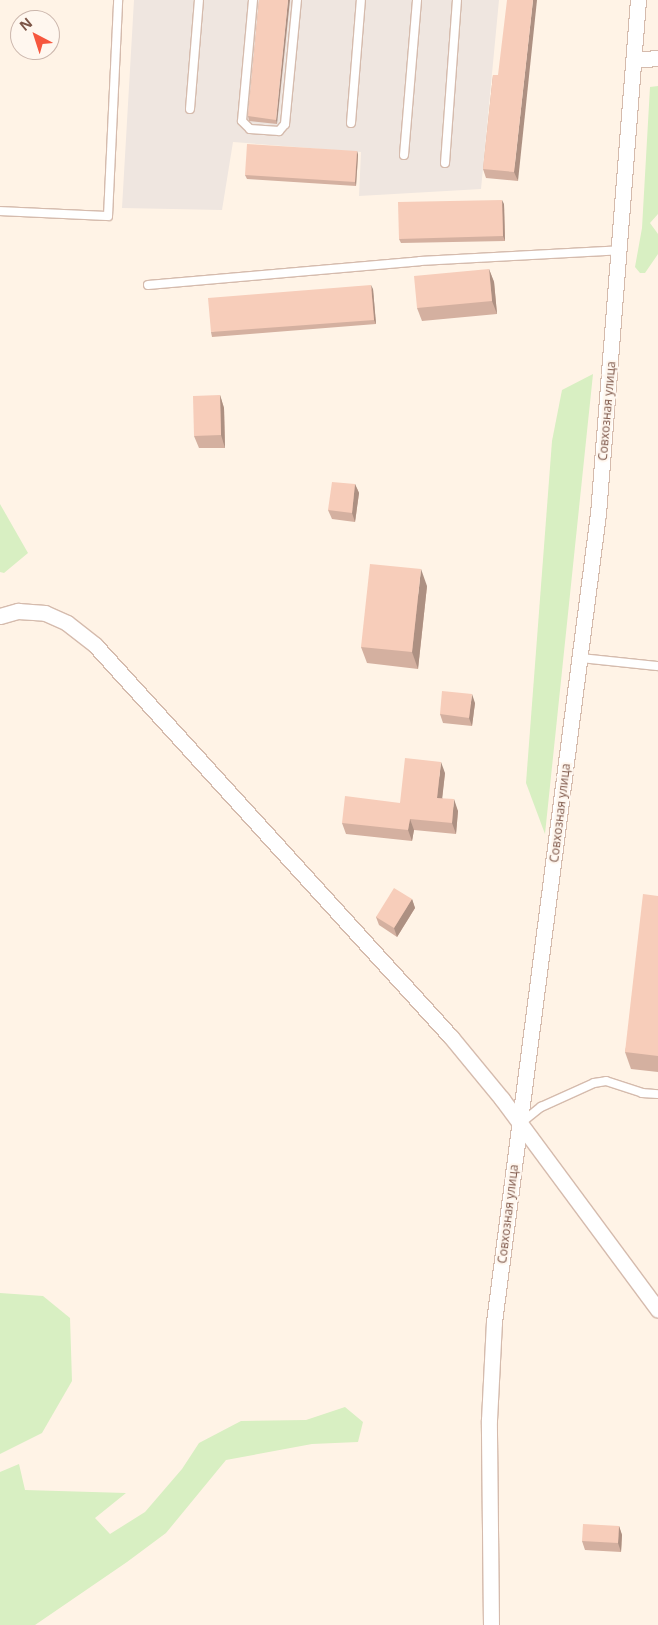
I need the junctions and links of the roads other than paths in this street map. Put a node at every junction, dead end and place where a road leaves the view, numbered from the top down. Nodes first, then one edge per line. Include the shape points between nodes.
1 (118, 0) edge
2 (199, 0) edge
3 (253, 0) edge
4 (297, 0) edge
5 (361, 0) edge
6 (417, 0) edge
7 (456, 0) edge
8 (638, 0) edge
9 (658, 58) edge
10 (634, 60) junction
11 (190, 109) dead end
12 (350, 123) dead end
13 (404, 155) dead end
14 (445, 163) dead end
15 (0, 211) edge
16 (620, 250) junction
17 (148, 285) dead end
18 (0, 616) edge
19 (580, 658) junction
20 (658, 666) edge
21 (658, 1094) edge
22 (520, 1123) junction
23 (658, 1310) edge
24 (491, 1625) edge

1 - 15 lane via 108,216
2 - 11 lane
3 - 4 lane via 242,121 250,128 279,131 286,124
5 - 12 lane
6 - 13 lane
7 - 14 lane
8 - 10 street, Совхозная улица
9 - 10 street
10 - 16 street, Совхозная улица
16 - 17 lane via 420,261
16 - 19 street, Совхозная улица via 598,514
18 - 22 street via 18,610 45,613 67,623 95,645 451,1037
19 - 20 lane
19 - 22 street, Совхозная улица
21 - 22 lane via 642,1093 606,1081 594,1083 541,1107
22 - 23 street
22 - 24 street, Совхозная улица via 489,1377

